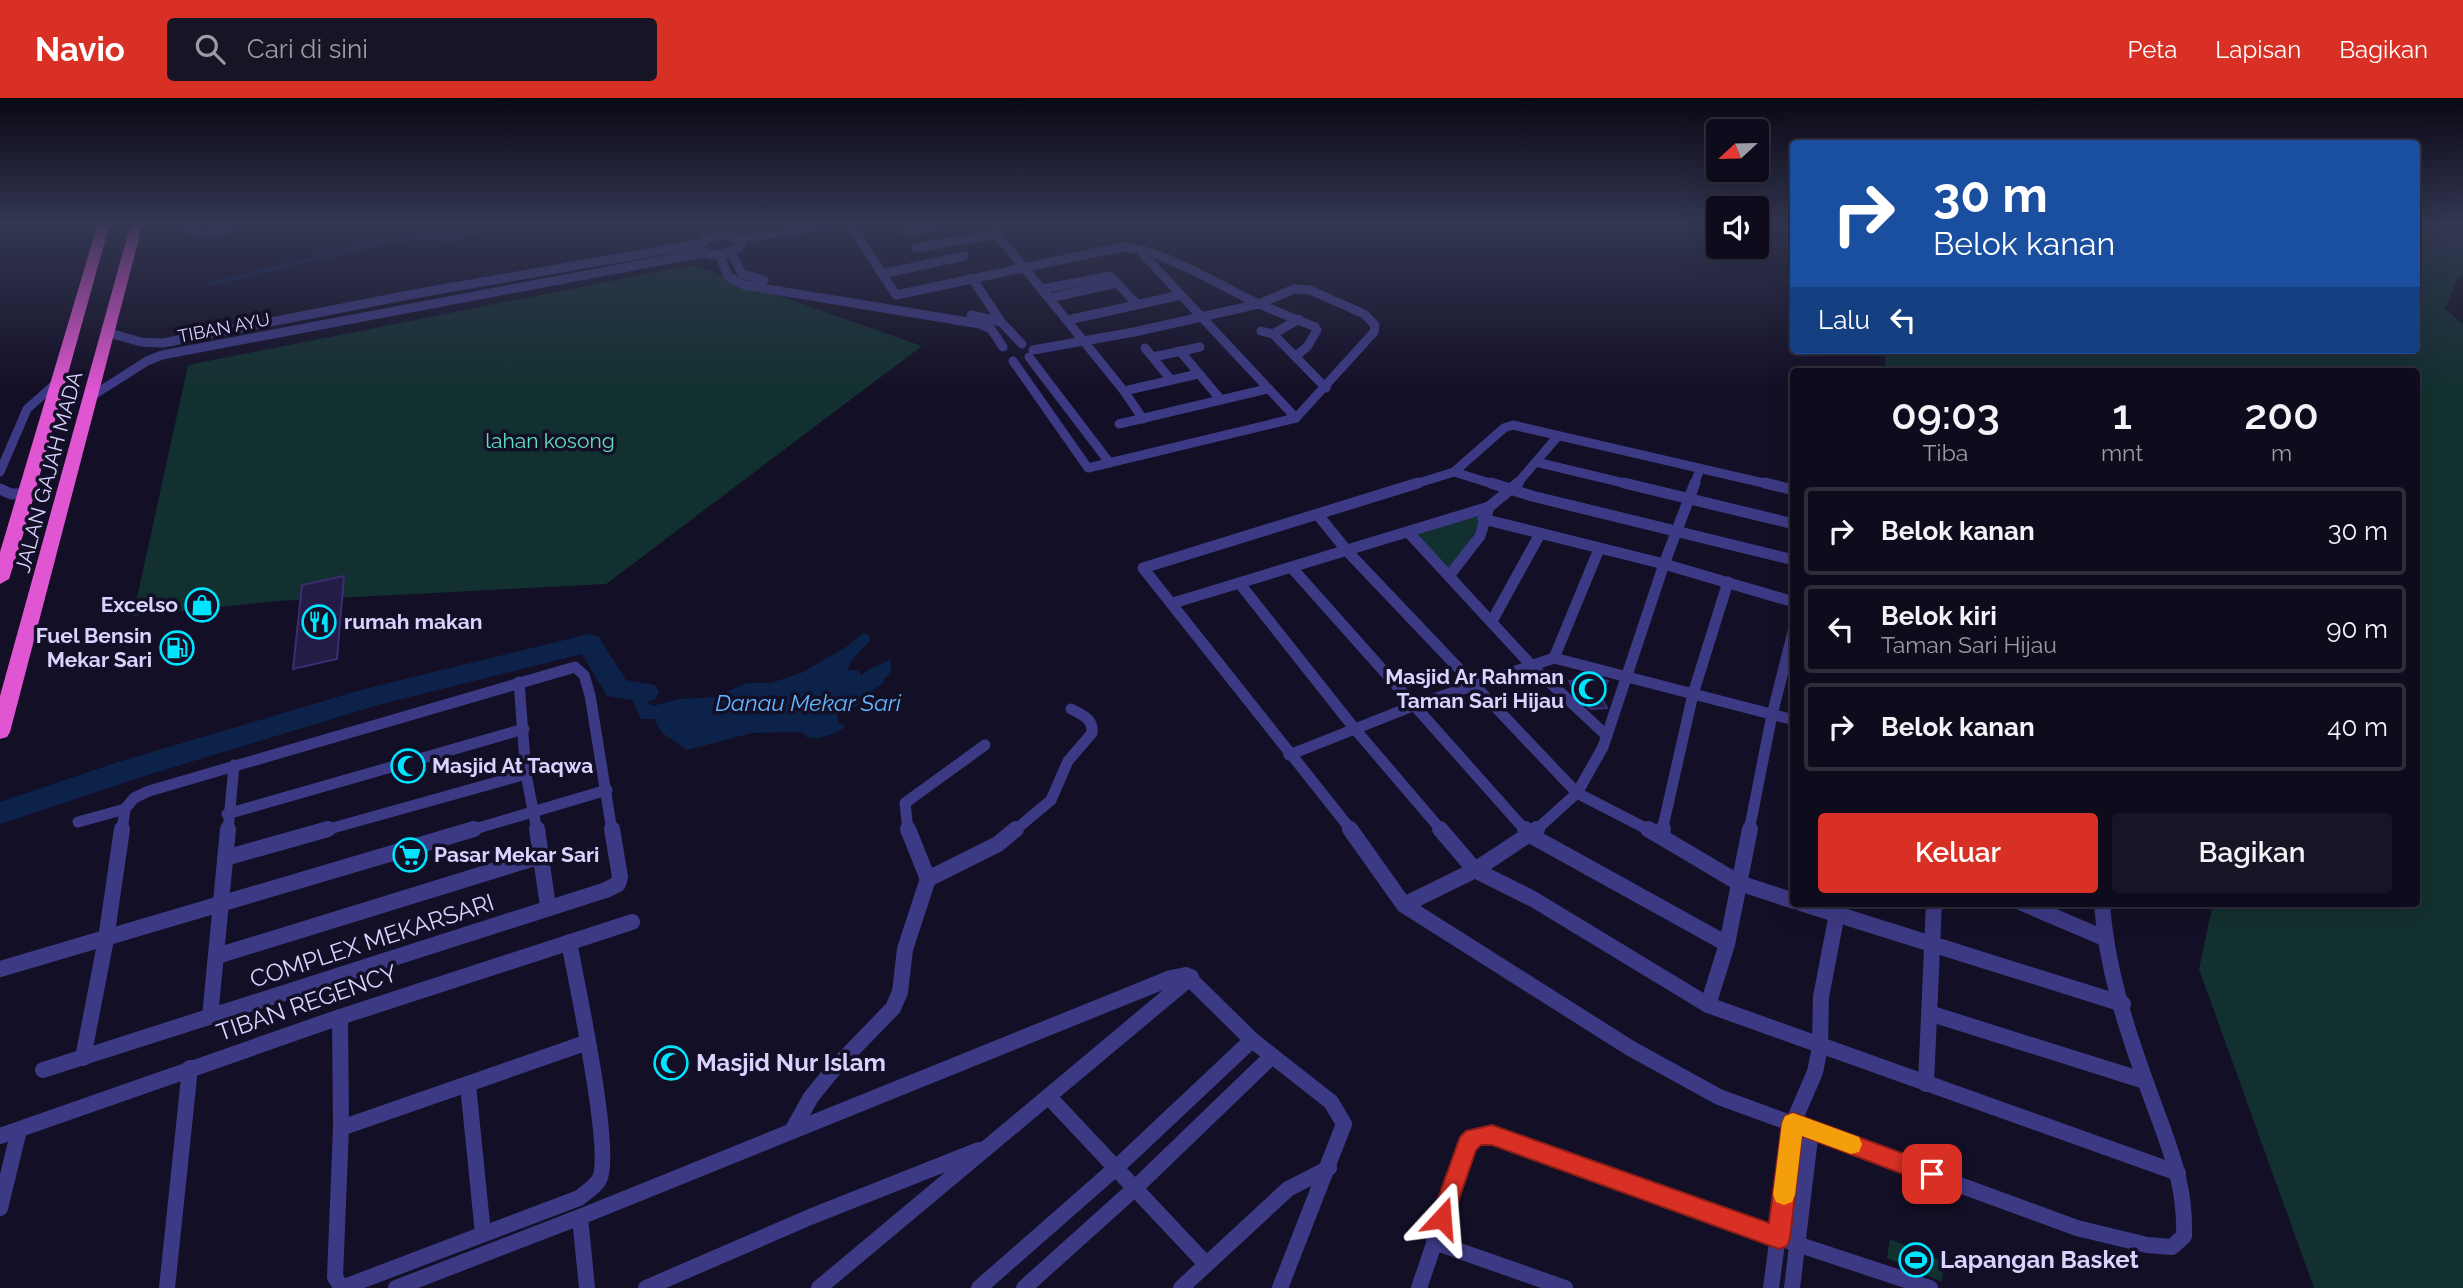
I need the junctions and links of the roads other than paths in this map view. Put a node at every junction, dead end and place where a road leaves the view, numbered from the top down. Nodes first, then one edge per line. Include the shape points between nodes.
1 (972, 278) edge
2 (104, 279) edge
3 (105, 279) edge
4 (510, 279) edge
5 (548, 279) edge
6 (733, 279) edge
7 (753, 279) edge
8 (884, 279) edge
9 (970, 279) edge
10 (1033, 279) edge
11 (1092, 279) edge
12 (1113, 279) edge
13 (1166, 279) edge
14 (1208, 279) edge
15 (1117, 283) junction
16 (1042, 289) junction
17 (1181, 295) junction
18 (1050, 298) junction
19 (895, 299) junction
20 (1137, 304) junction
21 (1259, 304) junction
22 (1203, 317) junction
23 (1299, 319) junction
24 (1068, 320) junction
25 (1002, 322) junction
26 (1261, 331) dead end
27 (106, 332) junction
28 (1273, 334) junction
29 (193, 337) junction
30 (1084, 342) junction
31 (1022, 344) junction
32 (1003, 347) junction
33 (1200, 347) dead end
34 (1145, 348) dead end
35 (192, 350) junction
36 (1180, 351) junction
37 (1031, 353) junction
38 (1296, 356) junction
39 (1153, 357) junction
40 (1013, 361) junction
41 (1198, 374) junction
42 (1171, 380) junction
43 (54, 385) junction
44 (1326, 388) junction
45 (1268, 389) junction
46 (1124, 391) junction
47 (92, 396) junction
48 (1221, 400) junction
49 (1296, 418) junction
50 (1143, 419) junction
51 (1119, 424) dead end
52 (1558, 436) junction
53 (13, 440) junction
54 (0, 449) edge
55 (1109, 462) junction
56 (1536, 462) junction
57 (1700, 469) junction
58 (0, 472) edge
59 (1454, 472) junction
60 (0, 489) edge
61 (1513, 489) junction
62 (1790, 489) edge
63 (29, 494) junction
64 (1690, 498) junction
65 (1489, 507) junction
66 (1318, 515) junction
67 (1483, 519) junction
68 (19, 522) junction
69 (1790, 523) edge
70 (1677, 530) junction
71 (1409, 533) junction
72 (1540, 534) junction
73 (1598, 548) junction
74 (1348, 552) junction
75 (0, 557) edge
76 (1790, 558) edge
77 (1664, 564) junction
78 (1292, 568) junction
79 (1449, 576) junction
80 (0, 579) edge
81 (1728, 582) junction
82 (1240, 584) junction
83 (1790, 601) edge
84 (1173, 603) junction
85 (1492, 621) junction
86 (1790, 644) edge
87 (1554, 658) junction
88 (1531, 665) junction
89 (1625, 676) junction
90 (519, 682) junction
91 (1475, 686) junction
92 (1693, 694) junction
93 (1413, 706) junction
94 (1072, 709) dead end
95 (1772, 715) junction
96 (1790, 719) edge
97 (1354, 728) junction
98 (524, 729) junction
99 (0, 732) edge
100 (1607, 736) junction
101 (985, 745) dead end
102 (1289, 755) junction
103 (234, 765) junction
104 (526, 774) junction
105 (607, 790) junction
106 (1577, 793) junction
107 (125, 810) junction
108 (534, 810) junction
109 (227, 814) junction
110 (78, 822) dead end
111 (1530, 835) junction
112 (1661, 836) junction
113 (541, 856) junction
114 (225, 858) junction
115 (1475, 870) junction
116 (928, 879) junction
117 (1739, 883) junction
118 (1790, 900) edge
119 (221, 905) junction
120 (1404, 905) junction
121 (548, 907) junction
122 (1934, 907) edge
123 (2031, 907) edge
124 (2102, 907) edge
125 (1838, 909) edge
126 (632, 922) dead end
127 (2104, 938) junction
128 (106, 939) junction
129 (569, 942) junction
130 (1932, 943) junction
131 (1727, 944) junction
132 (217, 956) junction
133 (0, 969) edge
134 (1191, 977) junction
135 (2123, 1004) junction
136 (1708, 1005) junction
137 (1929, 1013) junction
138 (210, 1017) junction
139 (340, 1017) junction
140 (1252, 1040) junction
141 (589, 1042) junction
142 (1820, 1047) junction
143 (1271, 1057) junction
144 (83, 1058) junction
145 (190, 1068) junction
146 (43, 1070) dead end
147 (2146, 1081) junction
148 (1926, 1084) junction
149 (468, 1085) junction
150 (1049, 1097) junction
151 (1793, 1123) junction
152 (341, 1128) junction
153 (19, 1130) junction
154 (1811, 1130) junction
155 (792, 1131) junction
156 (0, 1136) edge
157 (989, 1146) junction
158 (1117, 1167) junction
159 (1329, 1168) junction
160 (2178, 1173) junction
161 (1133, 1189) junction
162 (0, 1208) edge
163 (580, 1217) junction
164 (483, 1234) junction
165 (1779, 1238) junction
166 (1434, 1242) junction
167 (1797, 1244) junction
168 (1205, 1263) junction
169 (1523, 1280) edge
170 (167, 1288) edge
171 (396, 1288) edge
172 (587, 1288) edge
173 (646, 1288) edge
174 (819, 1288) edge
175 (979, 1288) edge
176 (1024, 1288) edge
177 (1181, 1288) edge
178 (1280, 1288) edge
179 (1419, 1288) edge
180 (1565, 1288) edge
181 (1771, 1288) edge
182 (1792, 1288) edge
183 (1930, 1288) edge

1 - 25 street
2 - 43 highway, JALAN GAJAH MADA
3 - 27 highway, JALAN GAJAH MADA
4 - 29 street, TIBAN AYU
5 - 35 street, TIBAN AYU
6 - 32 street via 744,285 980,324 991,329
7 - 19 street
8 - 19 street
9 - 19 street
10 - 16 street
11 - 16 street
12 - 15 street
13 - 17 street
14 - 21 street
15 - 18 street
15 - 20 street
16 - 18 street
17 - 20 street
17 - 22 street
18 - 24 street
19 - 25 street
20 - 24 street
21 - 22 street
21 - 23 street
21 - 44 street via 1285,290 1305,289 1374,322 1374,332
22 - 30 street
22 - 45 street
23 - 28 street
23 - 38 street via 1317,330
24 - 30 street
25 - 31 street
26 - 28 street
27 - 29 street, TIBAN AYU via 154,344
27 - 47 highway, JALAN GAJAH MADA
28 - 38 street
29 - 35 street
30 - 37 street
30 - 46 street
31 - 32 street
31 - 37 street
32 - 40 street via 998,354
33 - 36 street
34 - 39 street
35 - 47 street, TIBAN AYU via 147,361
36 - 39 street
36 - 41 street
37 - 40 street
37 - 55 street
38 - 44 street
39 - 42 street
40 - 55 street via 1088,468
41 - 42 street
41 - 48 street
42 - 46 street
43 - 53 street via 28,407
43 - 63 highway, JALAN GAJAH MADA
44 - 49 street
45 - 48 street
45 - 49 street
46 - 50 street
47 - 99 highway, JALAN GAJAH MADA
48 - 50 street
49 - 55 street
50 - 51 street
52 - 56 street
52 - 57 street
52 - 59 street via 1508,426
53 - 54 street
53 - 58 street
56 - 61 street
56 - 64 street
57 - 62 street
57 - 64 street
59 - 61 street
59 - 66 street
60 - 63 street via 10,495
61 - 65 street
61 - 70 street
63 - 68 highway, JALAN GAJAH MADA
64 - 69 street
64 - 70 street
65 - 67 street
65 - 71 street
66 - 74 street
66 - 84 street via 1143,568
67 - 72 street
67 - 79 street via 1480,536
68 - 75 highway
68 - 80 highway, JALAN GAJAH MADA
70 - 76 street
70 - 77 street
71 - 74 street
71 - 79 street
72 - 73 street
72 - 85 street
73 - 77 street
73 - 87 street
74 - 78 street
74 - 91 street
77 - 81 street
77 - 89 street
78 - 82 street
78 - 93 street
79 - 85 street
81 - 83 street
81 - 92 street
82 - 84 street
82 - 97 street
84 - 102 street
85 - 88 street
86 - 95 street
87 - 88 street
87 - 89 street
88 - 91 street
88 - 100 street
89 - 92 street
89 - 100 street
90 - 98 street
90 - 103 street, COMPLEX MEKARSARI
90 - 105 street, COMPLEX MEKARSARI via 570,667 581,669
91 - 93 street
91 - 106 street
92 - 95 street
92 - 112 street
93 - 97 street
93 - 111 street
94 - 116 street via 1089,719 1092,733 1068,761 1051,800 998,844
95 - 96 street
95 - 117 street
97 - 102 street
97 - 115 street
98 - 104 street
98 - 109 street
100 - 106 street
101 - 116 street via 905,803 903,819
102 - 120 street via 1354,834
103 - 107 street, COMPLEX MEKARSARI via 143,793
103 - 109 street, COMPLEX MEKARSARI
104 - 108 street
104 - 114 street
105 - 108 street
105 - 121 street, COMPLEX MEKARSARI via 618,884
106 - 111 street
106 - 112 street
107 - 110 street, COMPLEX MEKARSARI
107 - 128 street
108 - 113 street
108 - 119 street
109 - 114 street, COMPLEX MEKARSARI
111 - 115 street
111 - 131 street
112 - 117 street
113 - 121 street
113 - 132 street, COMPLEX MEKARSARI
114 - 119 street, COMPLEX MEKARSARI
115 - 120 street
115 - 136 street
116 - 155 street via 905,949 894,1009 833,1070
117 - 118 street
117 - 131 street
119 - 128 street
119 - 132 street, COMPLEX MEKARSARI
120 - 151 street via 1630,1048 1719,1097
121 - 138 street, COMPLEX MEKARSARI
122 - 130 street
123 - 127 street
124 - 127 street
125 - 130 street
125 - 142 street via 1821,997
126 - 129 street, TIBAN REGENCY
127 - 135 street
128 - 133 street
128 - 144 street
129 - 139 street, TIBAN REGENCY
129 - 141 street
130 - 135 street
130 - 137 street
131 - 136 street
132 - 138 street, COMPLEX MEKARSARI
134 - 140 street
134 - 150 street
134 - 155 street via 1171,978
135 - 147 street
136 - 142 street
137 - 147 street
137 - 148 street
138 - 144 street, COMPLEX MEKARSARI
139 - 145 street, TIBAN REGENCY
139 - 152 street
140 - 143 street
140 - 158 street
141 - 149 street
141 - 164 street via 605,1157 599,1180 579,1198
142 - 148 street
142 - 151 street via 1815,1072
143 - 159 street via 1331,1102 1343,1118 1344,1129
143 - 161 street
144 - 146 street, COMPLEX MEKARSARI
145 - 153 street, TIBAN REGENCY
145 - 170 street
147 - 160 street
148 - 160 street
149 - 152 street
149 - 164 street
150 - 157 street
150 - 158 street
151 - 154 street
151 - 165 street
152 - 164 street via 335,1277 340,1284 347,1286
153 - 156 street, TIBAN REGENCY
153 - 162 street
154 - 160 street via 2077,1228 2147,1245 2172,1247 2183,1236 2185,1205
154 - 167 street
155 - 163 street
157 - 173 street
157 - 174 street
158 - 161 street
158 - 175 street
159 - 168 street via 1288,1189
159 - 178 street
161 - 168 street
161 - 176 street
163 - 171 street
163 - 172 street
165 - 166 street via 1492,1135 1474,1138 1468,1144
165 - 167 street
165 - 181 street
166 - 169 street
166 - 179 street
167 - 182 street
167 - 183 street
168 - 177 street
169 - 180 street

